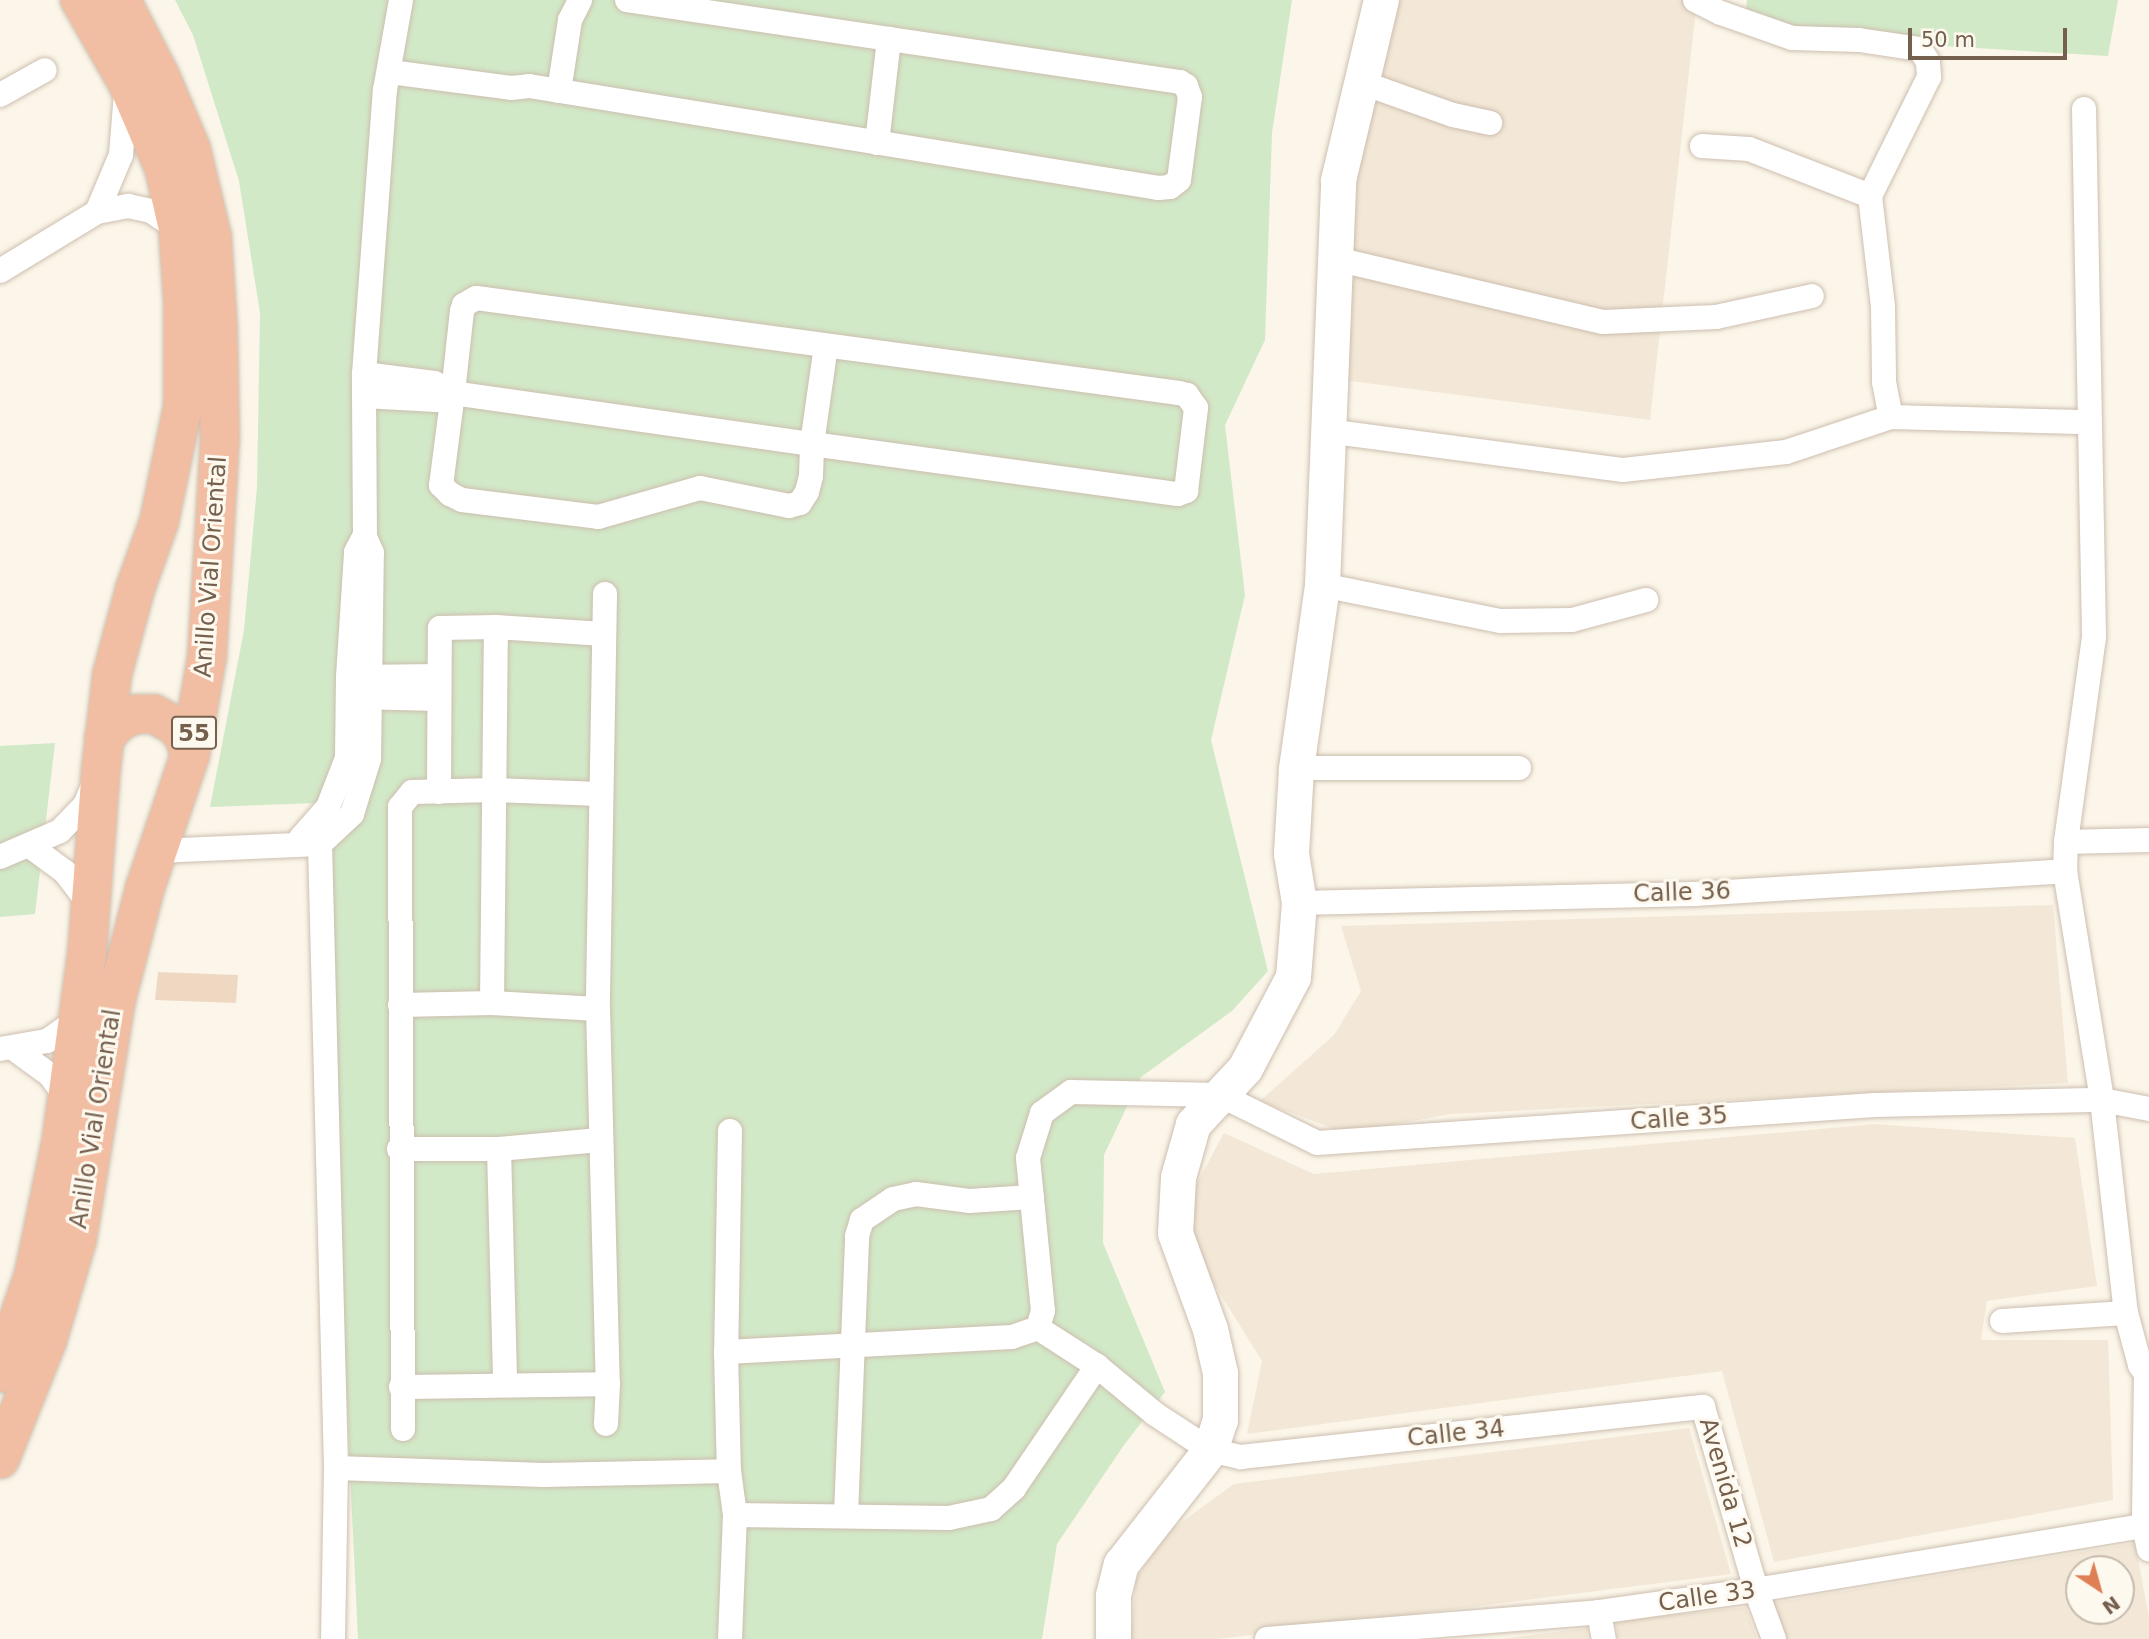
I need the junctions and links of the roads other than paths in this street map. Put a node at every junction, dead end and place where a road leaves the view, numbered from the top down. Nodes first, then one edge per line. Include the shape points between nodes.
1 (80, 0) edge
2 (121, 0) edge
3 (401, 0) edge
4 (580, 0) edge
5 (627, 0) edge
6 (1381, 0) edge
7 (1695, 0) edge
8 (888, 39) junction
9 (391, 63) junction
10 (45, 70) dead end
11 (127, 82) junction
12 (1363, 83) junction
13 (559, 91) junction
14 (0, 95) edge
15 (2084, 109) dead end
16 (1490, 123) dead end
17 (877, 143) junction
18 (1702, 146) dead end
19 (1870, 196) junction
20 (97, 212) junction
21 (178, 229) junction
22 (1336, 259) junction
23 (0, 271) edge
24 (1812, 296) dead end
25 (826, 346) junction
26 (364, 385) junction
27 (453, 393) junction
28 (1891, 417) junction
29 (2088, 422) junction
30 (1327, 431) junction
31 (812, 444) junction
32 (1322, 585) junction
33 (605, 594) dead end
34 (1646, 600) dead end
35 (496, 627) junction
36 (604, 634) junction
37 (358, 687) junction
38 (439, 688) junction
39 (102, 753) junction
40 (190, 755) junction
41 (1296, 768) junction
42 (1519, 768) dead end
43 (494, 790) junction
44 (439, 792) junction
45 (600, 794) junction
46 (316, 836) junction
47 (2149, 840) edge
48 (2066, 842) junction
49 (30, 846) junction
50 (157, 851) junction
51 (0, 857) edge
52 (2065, 872) junction
53 (1298, 903) junction
54 (91, 906) junction
55 (492, 1003) junction
56 (400, 1005) junction
57 (597, 1009) junction
58 (80, 1017) junction
59 (7, 1048) edge
60 (1220, 1095) junction
61 (68, 1100) junction
62 (2102, 1100) junction
63 (2149, 1109) edge
64 (730, 1131) dead end
65 (600, 1140) junction
66 (399, 1149) junction
67 (499, 1149) junction
68 (1032, 1197) junction
69 (2126, 1313) junction
70 (2002, 1321) dead end
71 (1038, 1328) junction
72 (852, 1345) junction
73 (726, 1352) junction
74 (1097, 1366) junction
75 (0, 1373) edge
76 (2148, 1373) edge
77 (505, 1384) junction
78 (608, 1384) junction
79 (401, 1387) junction
80 (1703, 1407) joint
81 (606, 1424) dead end
82 (403, 1429) dead end
83 (1210, 1450) junction
84 (0, 1459) edge
85 (336, 1468) junction
86 (729, 1471) junction
87 (735, 1515) junction
88 (846, 1515) junction
89 (2146, 1538) edge
90 (1756, 1590) junction
91 (1599, 1612) junction
92 (333, 1639) edge
93 (730, 1639) edge
94 (1114, 1639) edge
95 (1267, 1639) edge
96 (1604, 1639) edge
97 (1774, 1639) edge

1 - 11 highway, Anillo Vial Oriental
2 - 40 highway, Anillo Vial Oriental / 55 via 191,149 212,237 220,438 207,657
3 - 9 street
4 - 13 street via 570,20
5 - 8 street
6 - 12 street
7 - 19 street via 1793,38 1859,40 1920,49 1928,62 1929,77
8 - 17 street
8 - 17 street via 1180,82 1190,97 1179,180 1170,187
9 - 13 street via 512,75 529,86
9 - 26 street via 385,90
10 - 14 street
11 - 20 street via 121,155
11 - 21 highway, Anillo Vial Oriental via 164,168
12 - 16 street
12 - 22 street via 1338,180
13 - 17 street
15 - 29 street
18 - 19 street via 1749,149
19 - 28 street via 1883,307 1884,382
20 - 21 street via 128,206 151,211
20 - 23 street
21 - 39 highway, Anillo Vial Oriental via 183,406 159,522 112,676
22 - 24 street via 1604,322 1716,317
22 - 30 street
25 - 27 street via 476,298 464,304 462,311
25 - 31 street
25 - 31 street via 1187,395 1196,408 1186,491 1178,494
26 - 27 street via 434,383
26 - 37 street via 365,537 372,553
27 - 31 street
27 - 31 street via 441,485 462,499 598,517 700,488 789,506 800,503 807,492
28 - 29 street
28 - 30 street via 1786,452 1623,470
29 - 48 street via 2094,636
30 - 32 street
32 - 34 street via 1501,621 1572,620
32 - 41 street
33 - 36 street
35 - 36 street
35 - 38 street via 440,628
35 - 43 street
36 - 45 street
37 - 38 street
37 - 46 street via 369,759 352,814
38 - 44 street
39 - 40 highway via 121,720 154,714 176,726
39 - 49 street via 85,805 73,821
39 - 54 highway, Anillo Vial Oriental
40 - 50 highway, Anillo Vial Oriental / 55
41 - 42 street
41 - 53 street via 1292,853
43 - 44 street
43 - 45 street
43 - 55 street
44 - 56 street via 412,792 400,807
45 - 57 street
46 - 50 street via 293,845
46 - 85 street
47 - 48 street
48 - 52 street
49 - 51 street
49 - 54 street via 65,873
50 - 84 highway, Anillo Vial Oriental / 55 via 116,1000 77,1240 43,1352
52 - 53 street, Calle 36 via 1694,894
52 - 62 street
53 - 60 street via 1293,977 1245,1068
54 - 58 highway, Anillo Vial Oriental
55 - 56 street
55 - 57 street
56 - 66 street
57 - 65 street
58 - 59 street via 47,1041
58 - 61 highway, Anillo Vial Oriental
59 - 61 street via 50,1075
60 - 62 street, Calle 35 via 1317,1143 1875,1105
60 - 68 street via 1071,1092 1042,1113 1028,1158
60 - 83 street via 1193,1124 1178,1177 1175,1233 1210,1329 1220,1373 1220,1420
61 - 75 highway, Anillo Vial Oriental via 34,1274
62 - 63 street, Calle 35
62 - 69 street
64 - 73 street
65 - 67 street
65 - 78 street
66 - 67 street
66 - 79 street
67 - 77 street
68 - 71 street via 1043,1311
68 - 72 street via 969,1201 916,1194 893,1199 874,1210 862,1220 858,1236
69 - 70 street
69 - 76 street via 2140,1365
71 - 72 street via 1013,1337
71 - 74 street
72 - 73 street
72 - 88 street
73 - 86 street
74 - 83 street via 1155,1414
74 - 88 street via 1014,1488 991,1509 949,1518
76 - 89 street
77 - 78 street
77 - 79 street
78 - 81 street
79 - 82 street
80 - 83 street, Calle 34 via 1241,1457
80 - 90 street, Avenida 12
83 - 94 street via 1121,1564 1113,1595
85 - 86 street via 544,1475
85 - 92 street
86 - 87 street
87 - 88 street
87 - 93 street
89 - 90 street, Calle 33
90 - 91 street, Calle 33
90 - 97 street, Avenida 12
91 - 95 street, Calle 33
91 - 96 street

